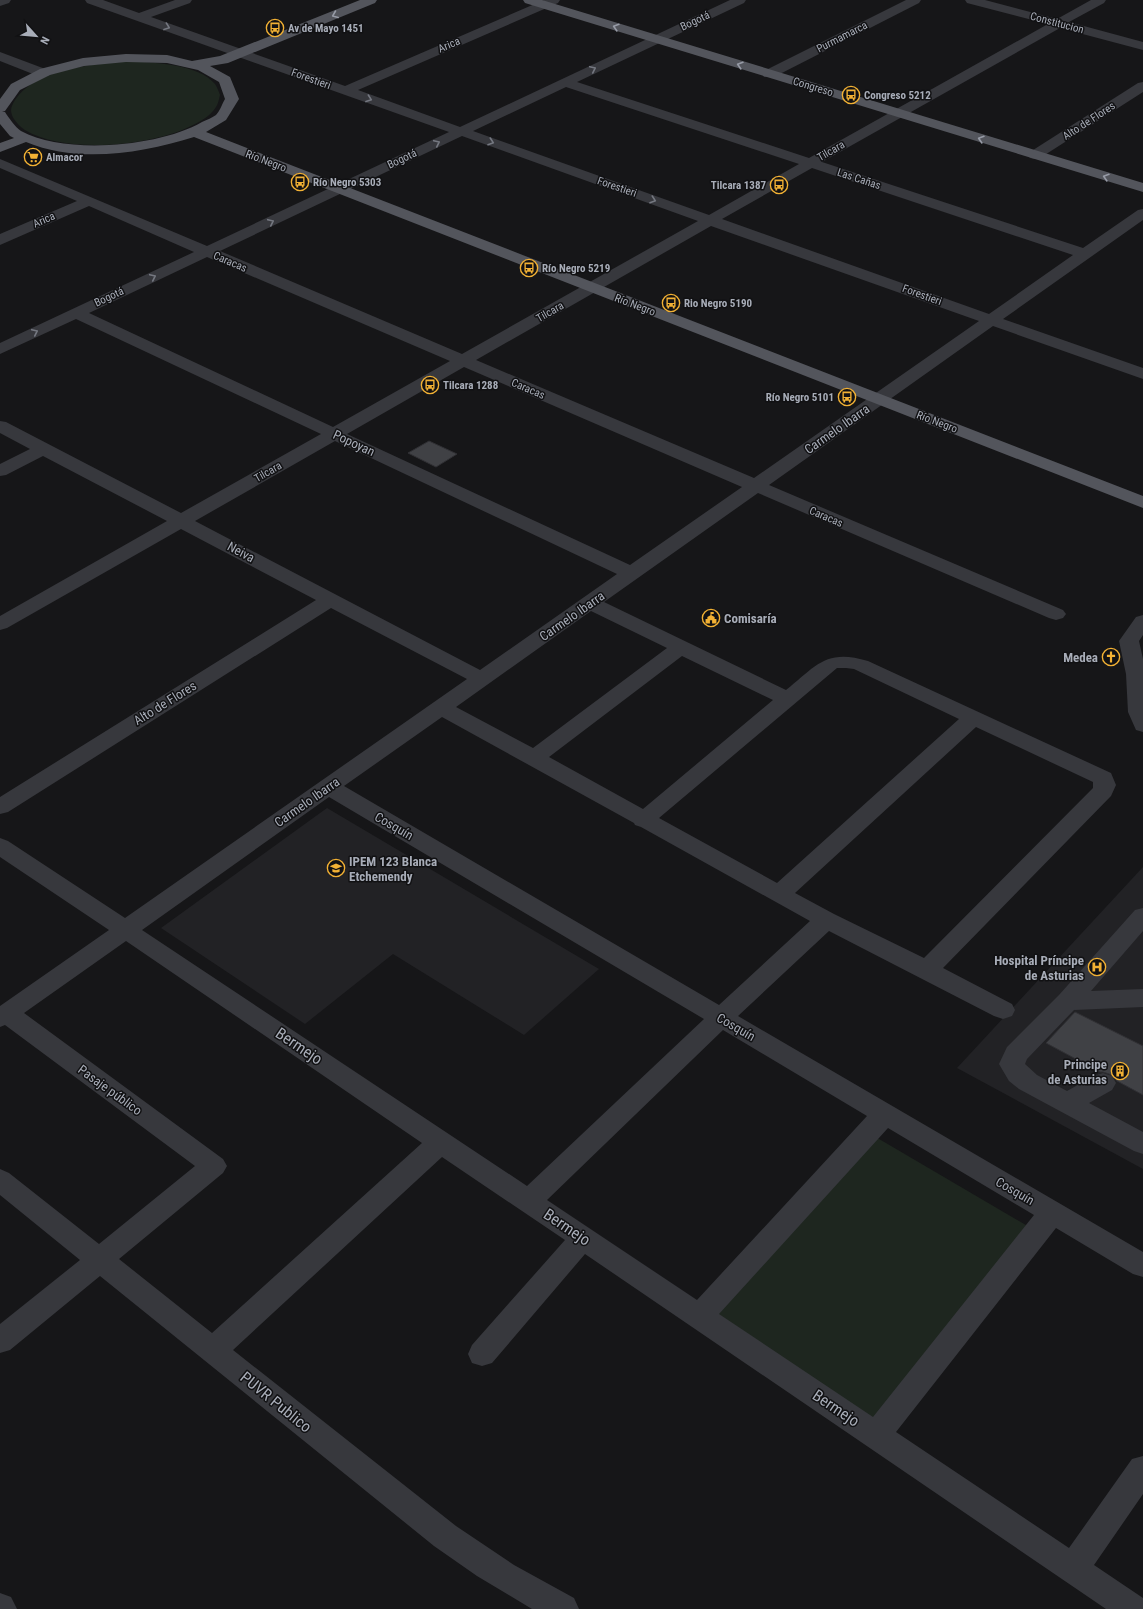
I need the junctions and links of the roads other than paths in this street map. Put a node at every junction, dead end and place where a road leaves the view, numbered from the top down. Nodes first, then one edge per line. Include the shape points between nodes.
1 (5, 0) edge
2 (91, 0) edge
3 (186, 0) edge
4 (371, 0) edge
5 (529, 0) edge
6 (740, 0) edge
7 (915, 0) edge
8 (971, 0) edge
9 (1100, 0) edge
10 (0, 2) edge
11 (549, 2) edge
12 (140, 17) junction
13 (1059, 24) junction
14 (657, 39) junction
15 (1143, 46) edge
16 (240, 53) junction
17 (0, 56) edge
18 (194, 64) junction
19 (43, 73) junction
20 (769, 74) junction
21 (565, 82) junction
22 (1143, 86) edge
23 (345, 90) junction
24 (0, 108) edge
25 (898, 113) junction
26 (0, 115) edge
27 (194, 132) junction
28 (461, 132) junction
29 (25, 138) junction
30 (0, 148) edge
31 (1035, 155) junction
32 (0, 163) edge
33 (810, 163) junction
34 (1143, 188) edge
35 (339, 189) junction
36 (89, 201) junction
37 (1143, 213) edge
38 (710, 220) junction
39 (0, 240) edge
40 (207, 252) junction
41 (1085, 254) junction
42 (592, 288) junction
43 (76, 313) junction
44 (991, 320) junction
45 (0, 349) edge
46 (463, 361) junction
47 (1143, 374) edge
48 (879, 399) junction
49 (0, 426) edge
50 (334, 434) junction
51 (43, 449) junction
52 (0, 471) edge
53 (755, 486) junction
54 (1143, 502) edge
55 (182, 521) junction
56 (631, 574) junction
57 (331, 599) junction
58 (590, 603) junction
59 (1056, 614) dead end
60 (1143, 621) edge
61 (0, 624) edge
62 (681, 648) junction
63 (482, 679) junction
64 (787, 699) junction
65 (441, 708) junction
66 (973, 718) junction
67 (1143, 724) edge
68 (534, 758) junction
69 (328, 787) junction
70 (0, 807) edge
71 (644, 820) junction
72 (0, 846) edge
73 (778, 894) junction
74 (1143, 916) edge
75 (826, 920) junction
76 (126, 930) junction
77 (927, 970) junction
78 (1143, 998) edge
79 (1068, 1001) junction
80 (1003, 1010) dead end
81 (3, 1016) edge
82 (720, 1018) junction
83 (1103, 1083) dead end
84 (1067, 1103) junction
85 (885, 1114) junction
86 (441, 1142) junction
87 (1143, 1144) edge
88 (0, 1180) edge
89 (529, 1201) junction
90 (1052, 1213) junction
91 (584, 1238) junction
92 (100, 1260) junction
93 (1143, 1266) edge
94 (700, 1316) junction
95 (0, 1341) edge
96 (212, 1351) junction
97 (482, 1354) dead end
98 (876, 1435) junction
99 (1143, 1469) edge
100 (1073, 1568) junction
101 (563, 1609) edge
102 (1133, 1609) edge

1 - 10 street
2 - 12 street, Forestieri
3 - 12 street
4 -> 16 main road
5 - 11 main road, Congreso
6 - 14 street, Bogotá
7 - 20 street, Purmamarca
8 - 13 street, Constitucion
9 - 13 street, Tilcara
14 -> 11 main road, Congreso
11 - 23 street, Arica
12 -> 16 street, Forestieri
13 - 15 street, Constitucion
13 - 25 street, Tilcara
20 -> 14 main road, Congreso
21 -> 14 street, Bogotá
16 - 18 main road via 223,60
16 - 23 street, Forestieri
17 - 19 street
18 - 19 main road via 155,58 125,57 66,65
18 - 27 main road via 220,77 230,87 232,99 226,111 212,123
19 - 24 main road via 10,91
20 - 25 main road, Congreso
21 - 28 street, Bogotá
21 - 33 street, Las Cañas
22 - 31 street, Alto de Flores
23 -> 28 street, Forestieri
31 -> 25 main road, Congreso
25 - 33 street, Tilcara
26 - 29 main road via 11,130
27 - 29 main road via 135,148 104,150 47,145
27 - 35 main road, Río Negro
35 -> 28 street, Bogotá
28 -> 38 street, Forestieri
29 - 30 main road
34 -> 31 main road, Congreso
32 - 36 street, Caracas
33 - 38 street, Tilcara
33 - 41 street, Las Cañas
40 -> 35 street, Bogotá
35 - 42 main road, Río Negro
36 - 39 street, Arica
36 - 40 street, Caracas
37 - 41 street, Carmelo Ibarra
38 - 42 street, Tilcara
38 - 44 street, Forestieri
43 -> 40 street, Bogotá
40 - 46 street, Caracas
41 - 44 street, Carmelo Ibarra
42 - 46 street, Tilcara
42 - 48 main road, Río Negro
45 -> 43 street, Bogotá
43 - 50 street, Popoyan
44 - 47 street, Forestieri
44 - 48 street, Carmelo Ibarra
46 - 50 street, Tilcara
46 - 53 street, Caracas
48 - 53 street, Carmelo Ibarra
48 - 54 main road, Río Negro
49 - 51 street, Neiva
50 - 55 street, Tilcara
50 - 56 street, Popoyan
51 - 52 street
51 - 55 street, Neiva
53 - 56 street, Carmelo Ibarra
53 - 59 street, Caracas
55 - 57 street, Neiva
55 - 61 street, Tilcara
56 - 58 street, Carmelo Ibarra
57 - 63 street, Neiva
57 - 70 street, Alto de Flores
58 - 62 street
58 - 63 street, Carmelo Ibarra
60 - 67 street via 1129,641 1136,674 1138,712
62 - 64 street
62 - 68 street
63 - 65 street, Carmelo Ibarra
64 - 66 street via 830,664 840,660 861,665
64 - 71 street
65 - 68 street
65 - 69 street, Carmelo Ibarra
66 - 73 street
66 - 77 street via 1096,773 1104,778 1105,785 1103,791
68 - 71 street
69 - 76 street, Carmelo Ibarra
69 - 82 street, Cosquín
71 - 73 street
72 - 76 street, Bermejo
73 - 75 street
74 - 79 street
75 - 77 street
75 - 82 street
76 - 81 street, Carmelo Ibarra
76 - 86 street, Bermejo
77 - 80 street
78 - 79 street
79 - 84 street via 1016,1054 1012,1064 1018,1074 1028,1082
81 - 92 street, Pasaje público via 214,1166
82 - 85 street, Cosquín
82 - 89 street
83 - 84 street
84 - 87 street
85 - 90 street, Cosquín
85 - 94 street
86 - 89 street, Bermejo
86 - 96 street
88 - 92 street, PUVR Publico
89 - 91 street, Bermejo
90 - 93 street, Cosquín
90 - 98 street
91 - 94 street, Bermejo
91 - 97 street
92 - 95 street
92 - 96 street, PUVR Publico
94 - 98 street, Bermejo
96 - 101 street, PUVR Publico via 478,1561
98 - 100 street, Bermejo
99 - 100 street
100 - 102 street, Bermejo

